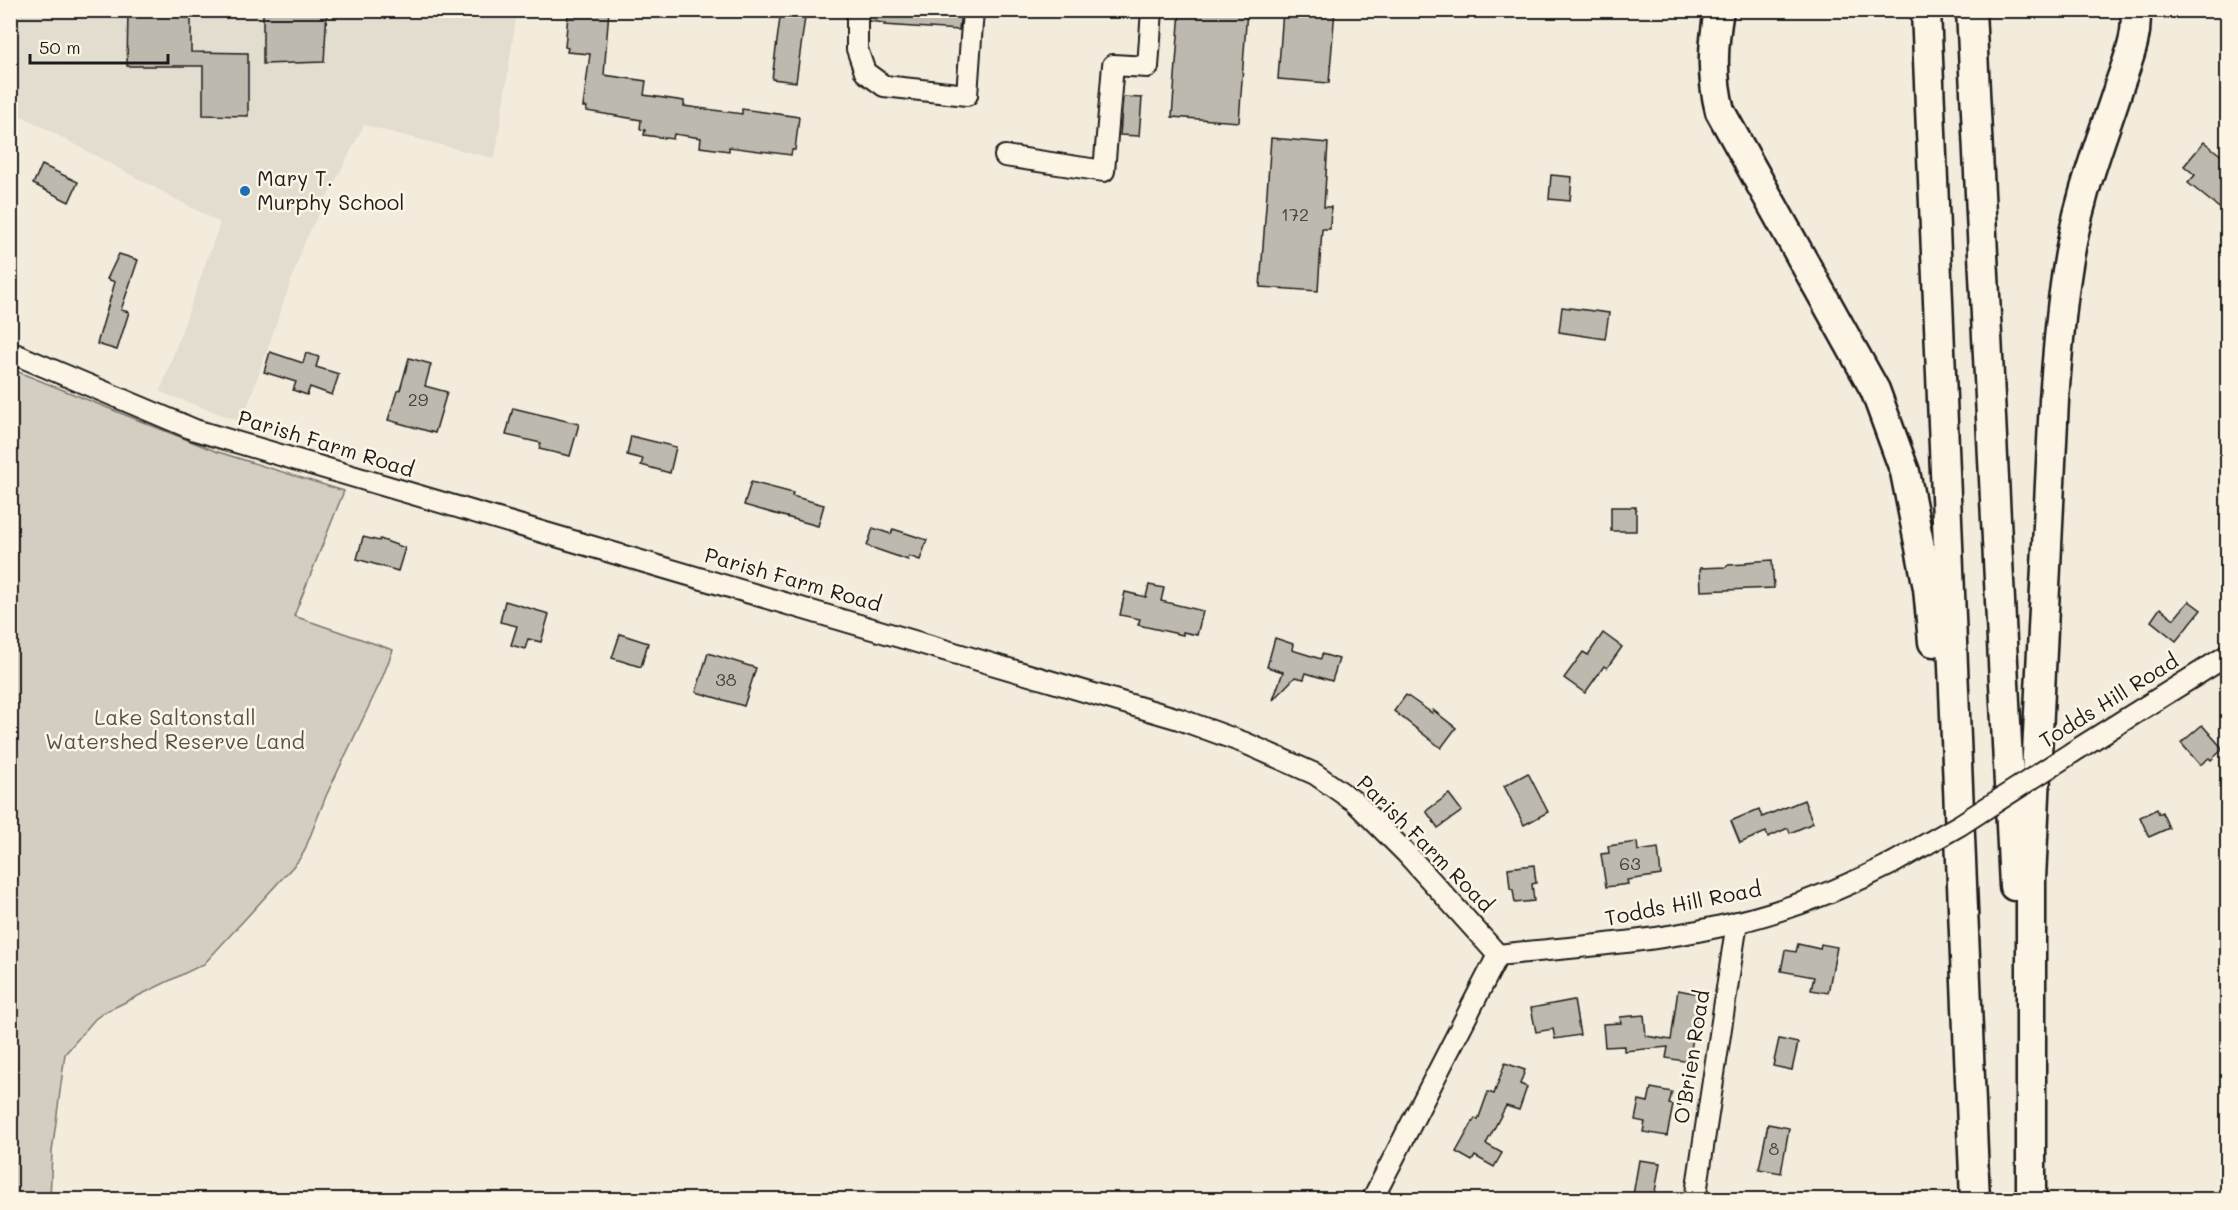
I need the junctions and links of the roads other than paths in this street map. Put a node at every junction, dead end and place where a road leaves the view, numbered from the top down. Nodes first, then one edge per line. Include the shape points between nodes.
1 (857, 10) edge
2 (1152, 10) edge
3 (1719, 10) edge
4 (1926, 10) edge
5 (1971, 10) edge
6 (2135, 10) edge
7 (973, 18) edge
8 (1005, 156) dead end
9 (10, 352) edge
10 (2228, 655) edge
11 (1737, 922) junction
12 (1498, 956) junction
13 (1967, 1014) junction
14 (1372, 1200) edge
15 (1695, 1200) edge
16 (1975, 1200) edge
17 (2030, 1200) edge

1 - 7 street via 857,49 865,72 884,86 966,95
2 - 8 street via 1148,67 1113,65 1104,171
3 - 13 highway via 1712,71 1720,111 1875,390 1905,472 1928,588
4 - 13 highway
5 - 17 highway
6 - 17 highway via 2130,52 2081,201 2060,328 2031,879
9 - 12 street, Parish Farm Road via 195,430 1168,716 1245,743 1315,774 1355,802
10 - 11 street, Todds Hill Road, bridge via 1960,825 1893,863 1827,893
11 - 12 street, Todds Hill Road via 1648,939
11 - 15 street, O'Brien Road
12 - 14 street
13 - 16 highway

